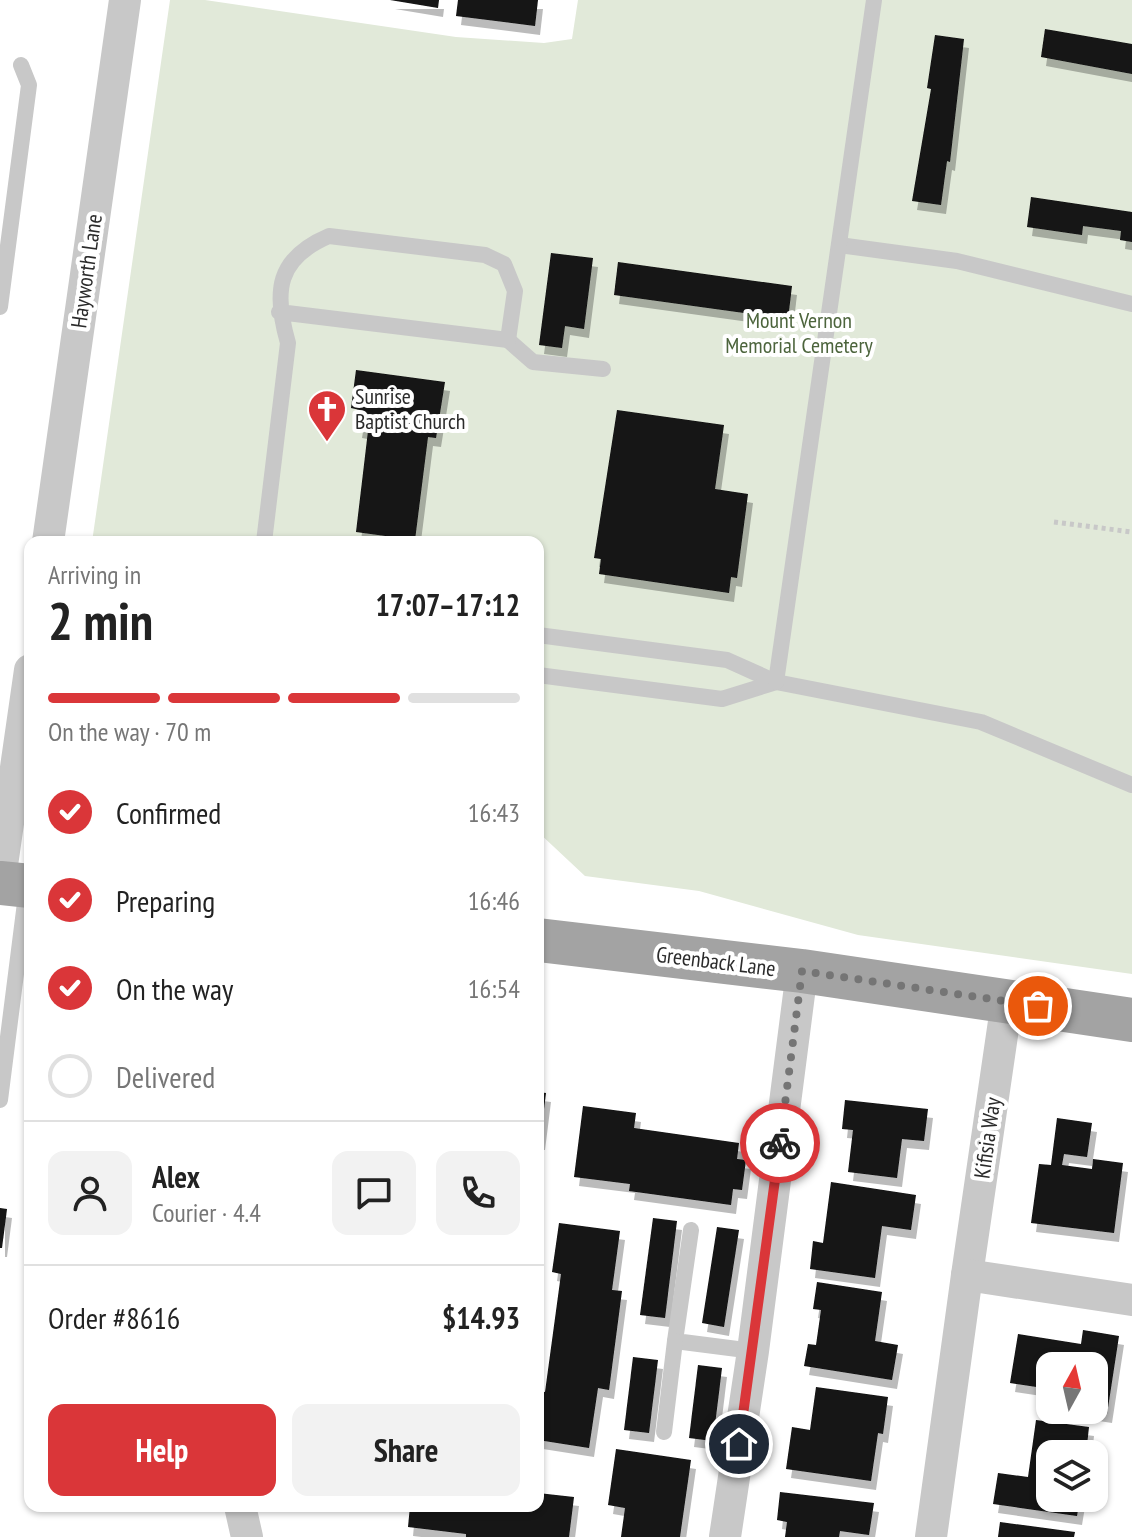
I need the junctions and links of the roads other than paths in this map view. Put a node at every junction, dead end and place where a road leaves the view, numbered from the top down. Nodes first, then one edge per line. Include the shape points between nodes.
1 (125, 0) edge
2 (874, 0) edge
3 (21, 65) dead end
4 (839, 245) junction
5 (1132, 304) edge
6 (0, 307) edge
7 (279, 312) junction
8 (508, 340) junction
9 (603, 369) dead end
10 (49, 536) edge
11 (265, 536) edge
12 (544, 636) edge
13 (544, 676) edge
14 (776, 682) junction
15 (24, 750) edge
16 (1132, 785) edge
17 (14, 883) edge
18 (544, 941) edge
19 (802, 971) junction
20 (1007, 1001) junction
21 (1132, 1020) edge
22 (0, 1100) edge
23 (691, 1230) dead end
24 (967, 1275) junction
25 (1132, 1300) edge
26 (675, 1341) junction
27 (753, 1351) junction
28 (664, 1432) dead end
29 (241, 1512) edge
30 (247, 1537) edge
31 (725, 1537) edge
32 (931, 1537) edge

1 - 10 street, Hayworth Lane
2 - 4 lane
3 - 6 lane via 29,85
4 - 5 lane via 957,261
4 - 14 lane
7 - 8 lane
7 - 8 lane via 286,265 305,246 329,236 469,253 504,264 515,291
7 - 11 lane via 288,343
8 - 9 lane via 533,362
12 - 14 lane via 727,660
13 - 14 lane via 722,699
14 - 16 lane via 981,722
15 - 17 street
17 - 22 lane
18 - 19 main road, Greenback Lane
19 - 20 main road, Greenback Lane
19 - 27 street
20 - 21 main road, Greenback Lane
20 - 24 street, Kifisia Way
23 - 26 lane
24 - 25 street
24 - 32 street, Kifisia Way
26 - 27 lane
26 - 28 lane
27 - 31 street
29 - 30 street

